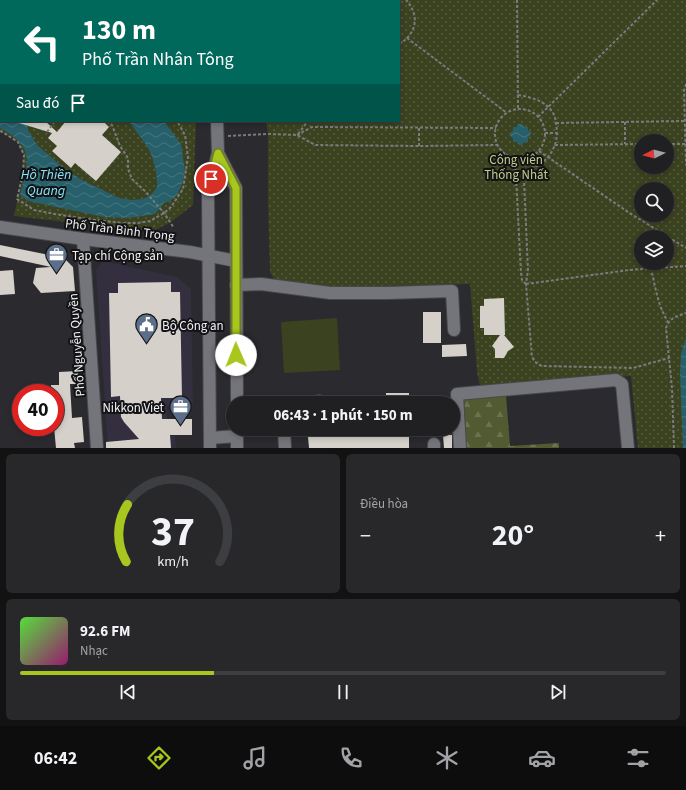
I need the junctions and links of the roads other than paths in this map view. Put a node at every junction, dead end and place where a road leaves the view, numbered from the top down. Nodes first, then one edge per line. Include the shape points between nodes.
1 (217, 122) edge
2 (218, 153) junction
3 (0, 227) edge
4 (83, 239) junction
5 (208, 256) junction
6 (236, 261) junction
7 (236, 285) junction
8 (454, 330) dead end
9 (237, 396) edge
10 (284, 436) edge
11 (237, 438) edge
12 (210, 443) edge
13 (97, 448) edge
14 (285, 448) edge
15 (460, 448) edge
16 (628, 448) edge

1 - 2 street
2 - 5 street via 208,191
2 - 6 street via 236,188
3 - 4 street, Phố Trần Bình Trọng
4 - 5 street, Phố Trần Bình Trọng
4 - 13 street, Phố Nguyễn Quyền
5 - 6 street, Phố Trần Bình Trọng
5 - 12 street
6 - 7 street
7 - 8 street via 261,284 330,293 452,291
7 - 9 street
10 - 14 street
11 - 12 street
15 - 16 street via 457,394 616,380 622,384

